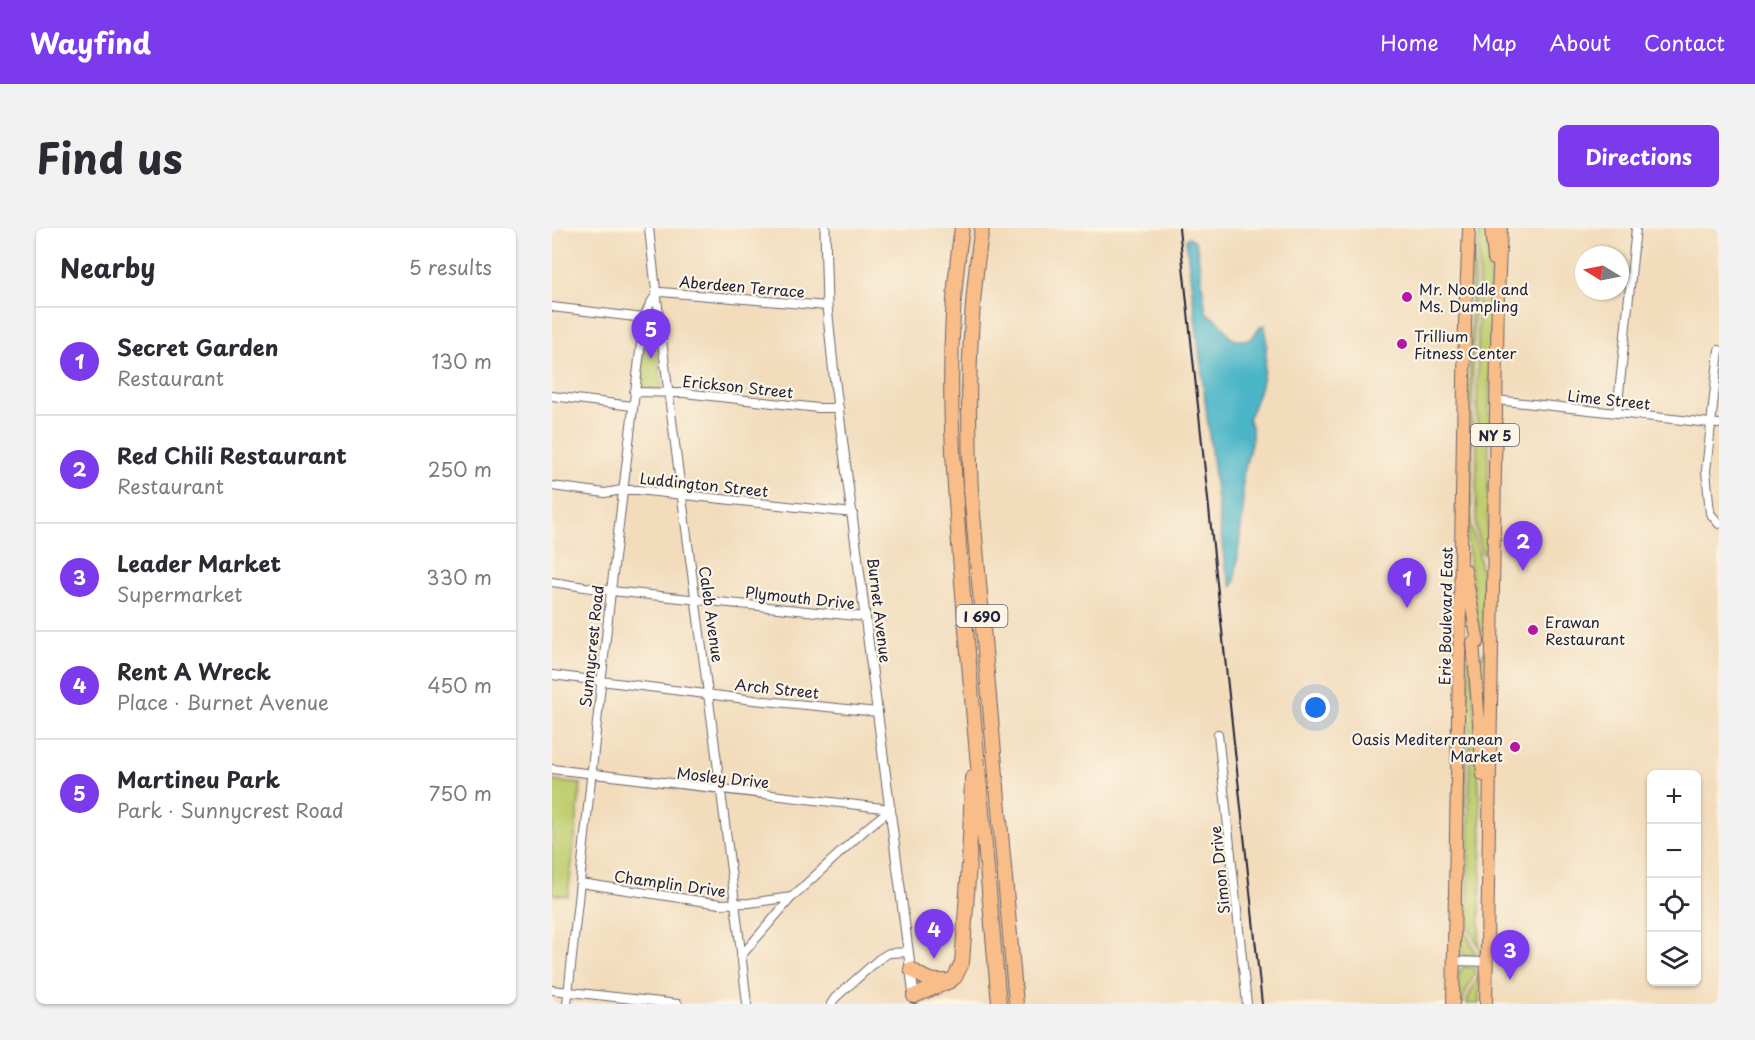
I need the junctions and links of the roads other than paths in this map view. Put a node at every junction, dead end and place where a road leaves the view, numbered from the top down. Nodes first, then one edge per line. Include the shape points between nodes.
1 (649, 228) edge
2 (825, 228) edge
3 (962, 228) edge
4 (982, 228) edge
5 (1469, 228) edge
6 (1491, 228) edge
7 (1501, 228) edge
8 (1636, 228) edge
9 (1498, 293) junction
10 (656, 295) junction
11 (827, 306) junction
12 (552, 307) edge
13 (644, 318) junction
14 (1719, 350) edge
15 (634, 392) junction
16 (669, 392) junction
17 (552, 396) edge
18 (1496, 400) junction
19 (632, 406) junction
20 (839, 408) junction
21 (1617, 413) junction
22 (1715, 424) edge
23 (552, 486) edge
24 (622, 490) junction
25 (683, 495) junction
26 (1710, 505) junction
27 (853, 513) junction
28 (1719, 513) edge
29 (1719, 524) edge
30 (1461, 552) junction
31 (552, 582) edge
32 (610, 591) junction
33 (696, 600) junction
34 (866, 617) junction
35 (1459, 641) junction
36 (1476, 642) junction
37 (1492, 643) junction
38 (552, 675) edge
39 (601, 681) junction
40 (709, 694) junction
41 (972, 698) junction
42 (878, 712) junction
43 (1218, 734) dead end
44 (552, 770) edge
45 (592, 775) junction
46 (722, 790) junction
47 (891, 809) junction
48 (1489, 815) junction
49 (580, 883) junction
50 (792, 897) junction
51 (735, 904) junction
52 (909, 952) junction
53 (741, 956) junction
54 (1454, 961) junction
55 (1486, 962) junction
56 (911, 969) junction
57 (950, 981) junction
58 (552, 990) edge
59 (569, 992) junction
60 (914, 996) joint
61 (567, 1004) edge
62 (678, 1004) edge
63 (747, 1004) edge
64 (831, 1004) edge
65 (999, 1004) edge
66 (1016, 1004) edge
67 (1247, 1004) edge
68 (1453, 1004) edge
69 (1486, 1004) edge

1 - 10 street, Caleb Avenue
2 - 11 street, Burnet Avenue
3 - 41 highway, I 690 via 955,289 952,432
4 - 66 highway, I 690 via 969,356 969,455
5 - 30 main road, Erie Boulevard East / NY 5
6 - 9 main road
7 - 9 main road, NY 5
8 - 21 street
9 - 18 main road, NY 5
10 - 11 street, Aberdeen Terrace via 662,292
10 - 13 street, Sunnycrest Road
10 - 16 street, Caleb Avenue
11 - 20 street, Burnet Avenue
12 - 13 street
13 - 15 street, Sunnycrest Road
14 - 22 street
15 - 16 street, Erickson Street
15 - 19 street, Sunnycrest Road
16 - 20 street, Erickson Street
16 - 25 street, Caleb Avenue
17 - 19 street
18 - 21 street, Lime Street
18 - 37 main road, NY 5
19 - 24 street, Sunnycrest Road
20 - 27 street, Burnet Avenue
21 - 22 street, Lime Street
22 - 26 street via 1706,471
23 - 24 street, Luddington Street via 605,493
24 - 25 street, Luddington Street
24 - 32 street, Sunnycrest Road
25 - 27 street, Luddington Street
25 - 33 street, Caleb Avenue
26 - 28 street
26 - 29 street via 1710,513
27 - 34 street, Burnet Avenue
30 - 35 main road, Erie Boulevard East / NY 5
30 - 36 main road via 1471,593
31 - 32 street, Plymouth Drive
32 - 33 street, Plymouth Drive
32 - 39 street, Sunnycrest Road
33 - 34 street, Plymouth Drive
33 - 40 street, Caleb Avenue
34 - 42 street, Burnet Avenue
35 - 36 street
35 - 54 main road, Erie Boulevard East / NY 5
36 - 37 street
36 - 48 main road via 1481,759
37 - 48 main road, NY 5
38 - 39 street, Arch Street
39 - 40 street, Arch Street
39 - 45 street, Sunnycrest Road
40 - 42 street, Arch Street
40 - 46 street, Caleb Avenue
41 - 57 highway via 964,952 960,969
41 - 65 highway, I 690
42 - 47 street, Burnet Avenue
43 - 67 street, Simon Drive
44 - 45 street, Mosley Drive
45 - 46 street, Mosley Drive
45 - 49 street, Sunnycrest Road
46 - 47 street, Mosley Drive
46 - 51 street, Caleb Avenue
47 - 50 street
47 - 52 street, Burnet Avenue
48 - 55 main road, NY 5
49 - 51 street, Champlin Drive
49 - 59 street, Sunnycrest Road
50 - 51 street, Champlin Drive
50 - 53 street
51 - 53 street, Caleb Avenue
52 - 56 street, Burnet Avenue
52 - 64 street via 889,953 879,959
53 - 63 street, Caleb Avenue
54 - 55 street
54 - 68 main road, Erie Boulevard East / NY 5
55 - 69 main road, NY 5
56 - 57 highway via 932,982
56 - 60 street, Burnet Avenue
57 - 60 highway
58 - 59 street
59 - 61 street, Sunnycrest Road
59 - 62 street

